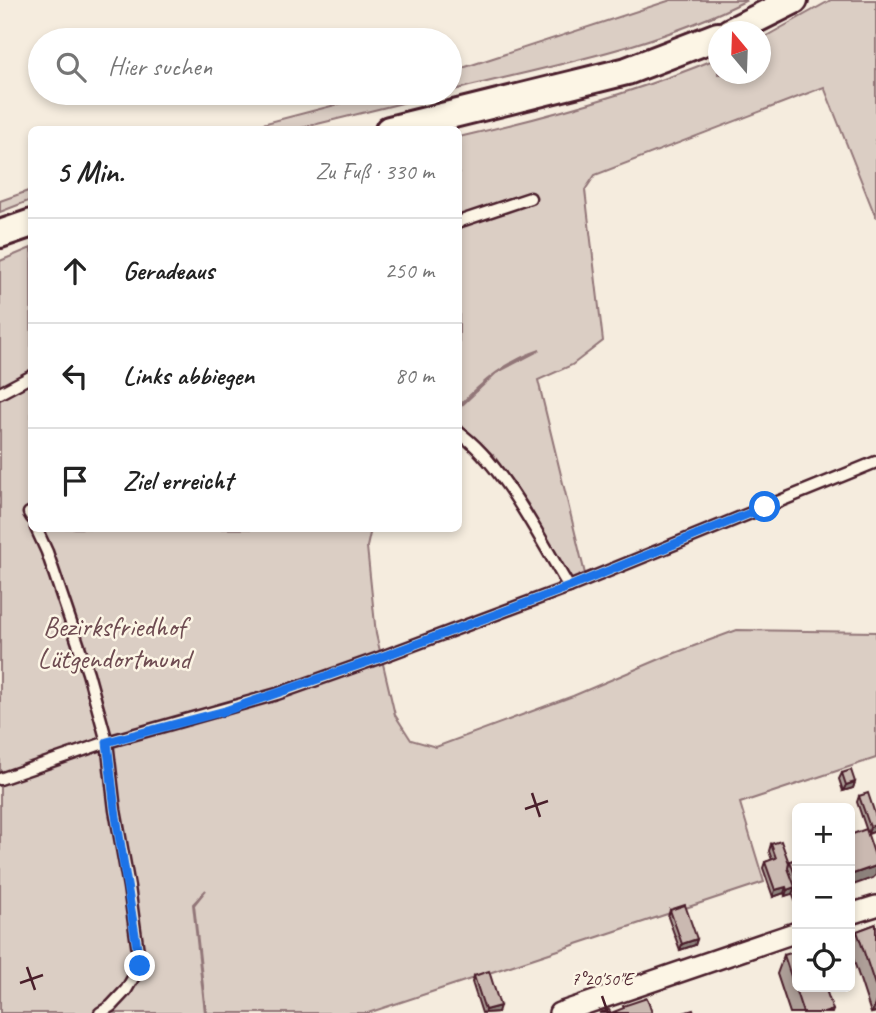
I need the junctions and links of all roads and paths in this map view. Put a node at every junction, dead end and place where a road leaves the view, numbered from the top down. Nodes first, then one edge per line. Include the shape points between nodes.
1 (794, 0) edge
2 (752, 21) edge
3 (708, 40) edge
4 (405, 126) edge
5 (530, 198) dead end
6 (462, 221) edge
7 (28, 224) edge
8 (0, 234) edge
9 (28, 378) edge
10 (0, 393) edge
11 (462, 435) edge
12 (876, 462) edge
13 (38, 532) edge
14 (569, 587) junction
15 (107, 742) junction
16 (0, 779) edge
17 (876, 906) edge
18 (855, 912) edge
19 (792, 934) edge
20 (100, 1013) edge
21 (559, 1013) edge

1 - 2 street
3 - 4 street via 627,71
5 - 6 lane
7 - 8 street
9 - 10 lane
11 - 14 lane via 500,475
12 - 14 lane
13 - 15 lane via 88,673
14 - 15 lane via 276,694
15 - 16 lane
15 - 20 lane via 140,966 126,990
17 - 18 street
19 - 21 street

